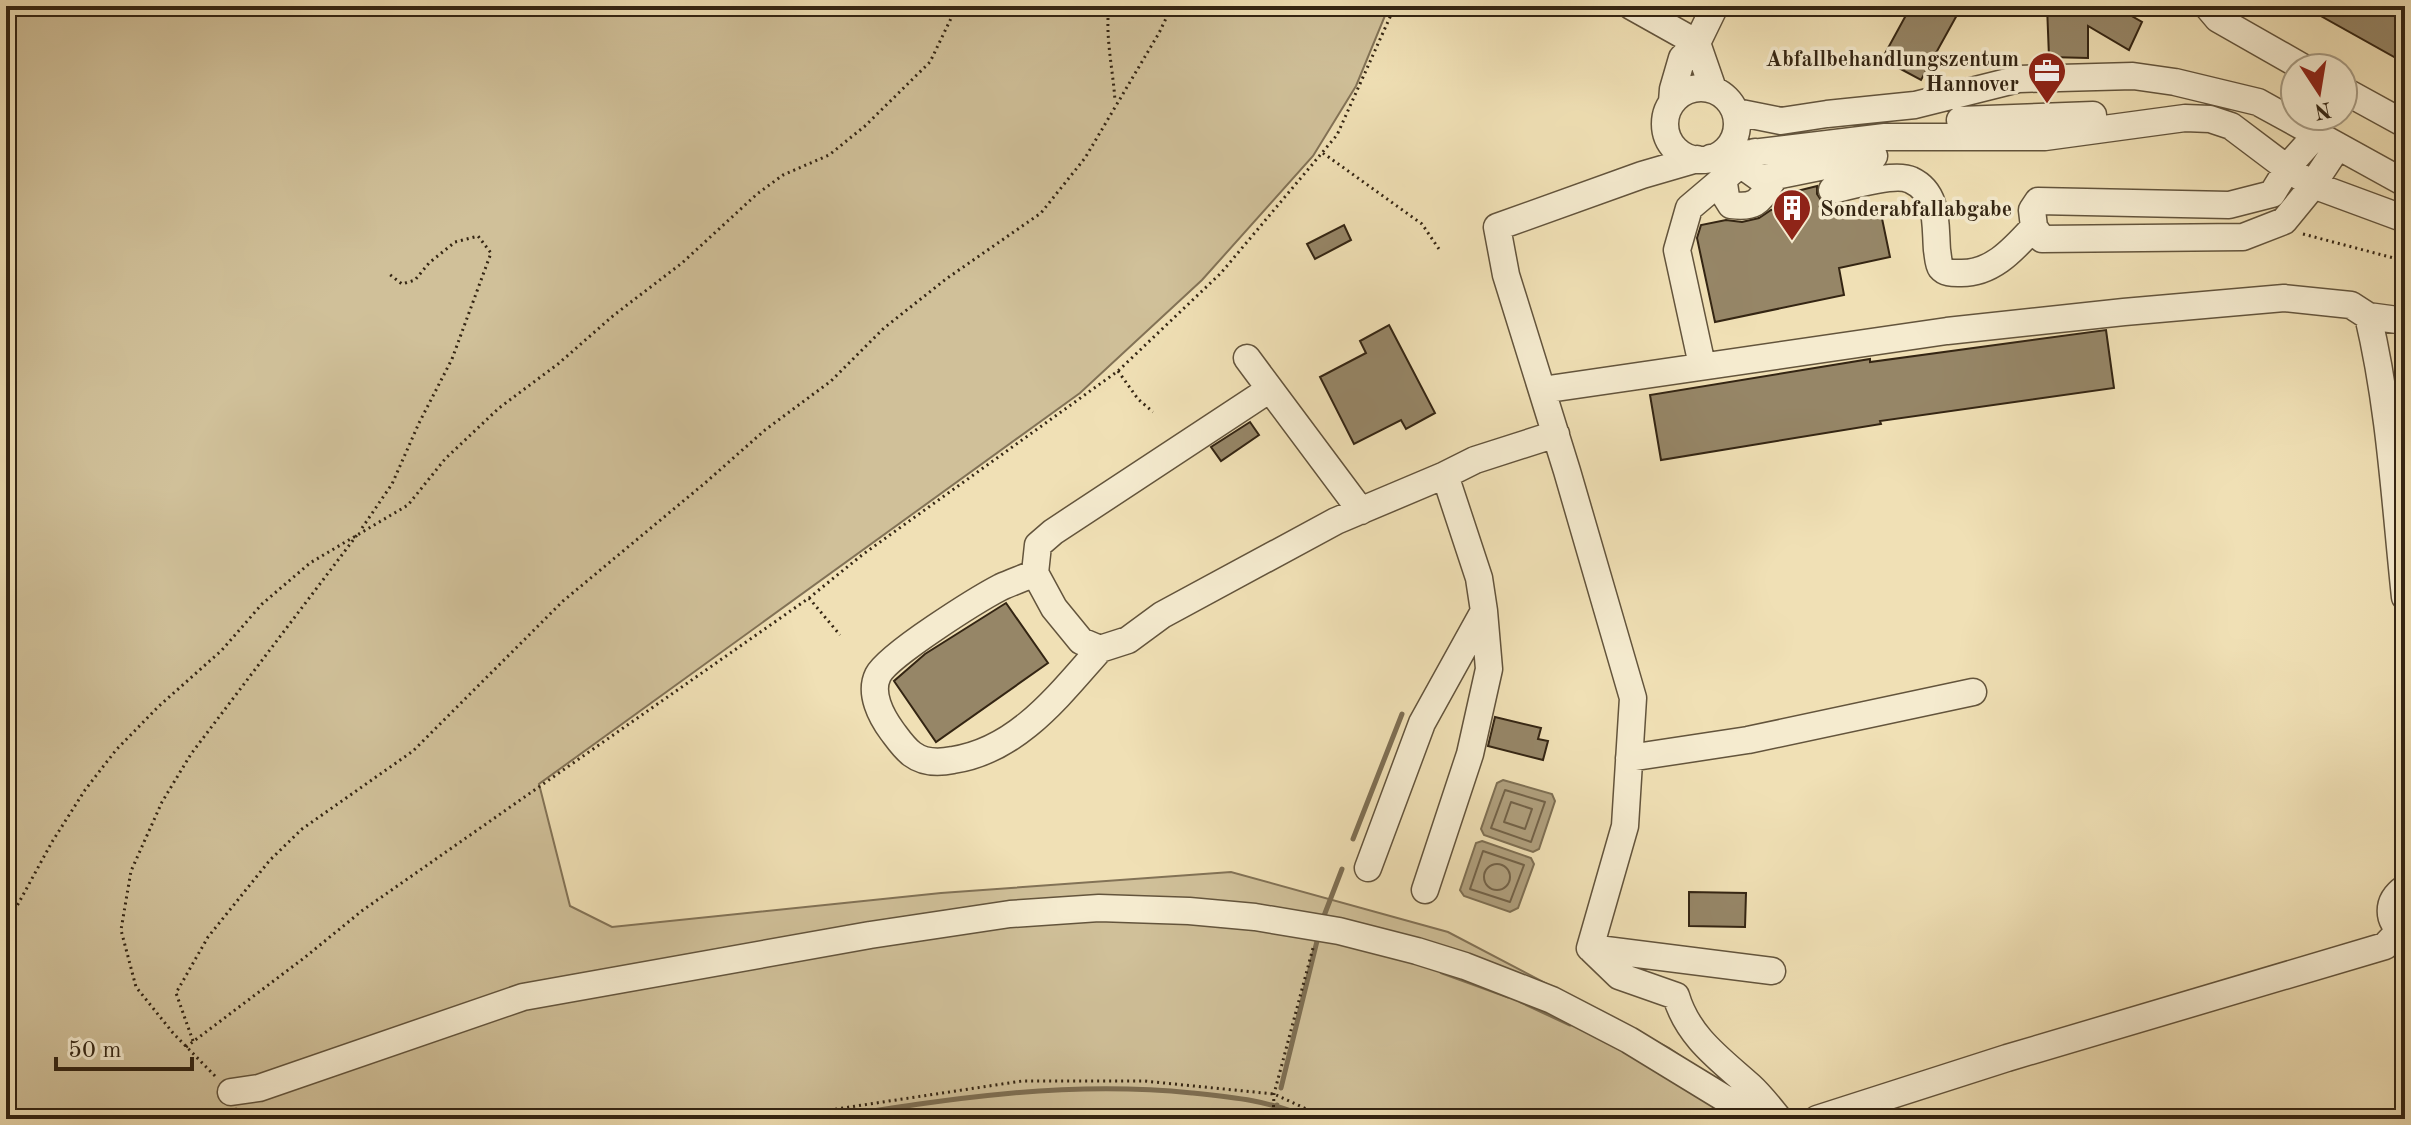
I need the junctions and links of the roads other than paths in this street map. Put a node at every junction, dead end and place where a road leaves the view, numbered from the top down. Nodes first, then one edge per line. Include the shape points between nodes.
1 (1631, 6) edge
2 (1715, 6) edge
3 (2207, 6) edge
4 (1697, 43) junction
5 (2279, 54) edge
6 (1713, 89) junction
7 (2359, 99) edge
8 (1672, 102) junction
9 (1736, 112) junction
10 (2405, 124) edge
11 (1667, 135) junction
12 (2328, 140) junction
13 (1874, 156) dead end
14 (1725, 162) junction
15 (2288, 169) junction
16 (1642, 175) junction
17 (1775, 177) junction
18 (2405, 183) edge
19 (2313, 185) junction
20 (1832, 190) dead end
21 (2405, 219) edge
22 (2034, 227) junction
23 (2368, 316) junction
24 (2405, 321) edge
25 (1247, 358) dead end
26 (1702, 365) junction
27 (1270, 389) junction
28 (1542, 390) junction
29 (1556, 434) junction
30 (1445, 475) junction
31 (1361, 511) junction
32 (1035, 573) junction
33 (2405, 597) edge
34 (1484, 611) junction
35 (1100, 649) junction
36 (1973, 692) dead end
37 (1629, 758) junction
38 (1368, 868) dead end
39 (2405, 888) edge
40 (1425, 890) dead end
41 (2403, 932) edge
42 (1590, 948) junction
43 (1772, 971) dead end
44 (231, 1092) road end
45 (1769, 1119) edge
46 (1779, 1119) edge
47 (1817, 1119) edge

1 - 4 lane
2 - 4 lane
3 - 5 lane via 2218,19
4 - 6 lane
4 - 8 lane via 1682,58
6 - 8 lane via 1690,89
6 - 9 lane
7 - 10 lane
8 - 11 lane
9 - 12 lane via 1781,121 1915,105 2019,79 2133,76 2258,102
9 - 14 lane
11 - 14 lane via 1678,151
11 - 16 lane
12 - 15 lane
12 - 18 lane
12 - 19 lane
13 - 17 lane
14 - 15 lane via 1885,137 2045,137 2185,118 2231,126
14 - 16 lane
14 - 17 lane via 1761,179
14 - 17 lane via 1731,205 1756,204
14 - 26 lane via 1689,208 1677,250
15 - 19 lane
15 - 22 lane via 2272,194 2229,205 2038,201 2032,210
16 - 28 lane via 1497,227 1506,275
19 - 21 lane
19 - 22 lane via 2284,221 2243,237 2042,239
20 - 22 lane via 1901,176 1913,181 1933,203 1941,268 1949,273 1985,270
23 - 24 lane
23 - 26 lane via 2351,305 2284,298 1947,331
23 - 33 lane via 2379,359
25 - 27 lane
26 - 28 lane
27 - 31 lane
27 - 32 lane via 1053,532 1038,545
28 - 29 lane
29 - 30 lane
29 - 37 lane via 1633,698
30 - 31 lane
30 - 34 lane via 1476,565
31 - 35 lane via 1229,577 1128,640
32 - 35 lane via 1081,641
32 - 35 lane via 992,592 885,664 875,685 876,697 899,741 924,760 940,763 986,751 1034,720
34 - 38 lane via 1422,723
34 - 40 lane via 1489,669 1470,754
36 - 37 lane via 1748,740
37 - 42 lane via 1625,826
39 - 41 lane via 2390,911
41 - 47 lane via 2385,946
42 - 43 lane
42 - 46 lane via 1619,976 1676,996 1690,1030
44 - 45 lane via 259,1088 523,997 870,935 1010,914 1099,908 1255,917 1465,966 1552,1000

